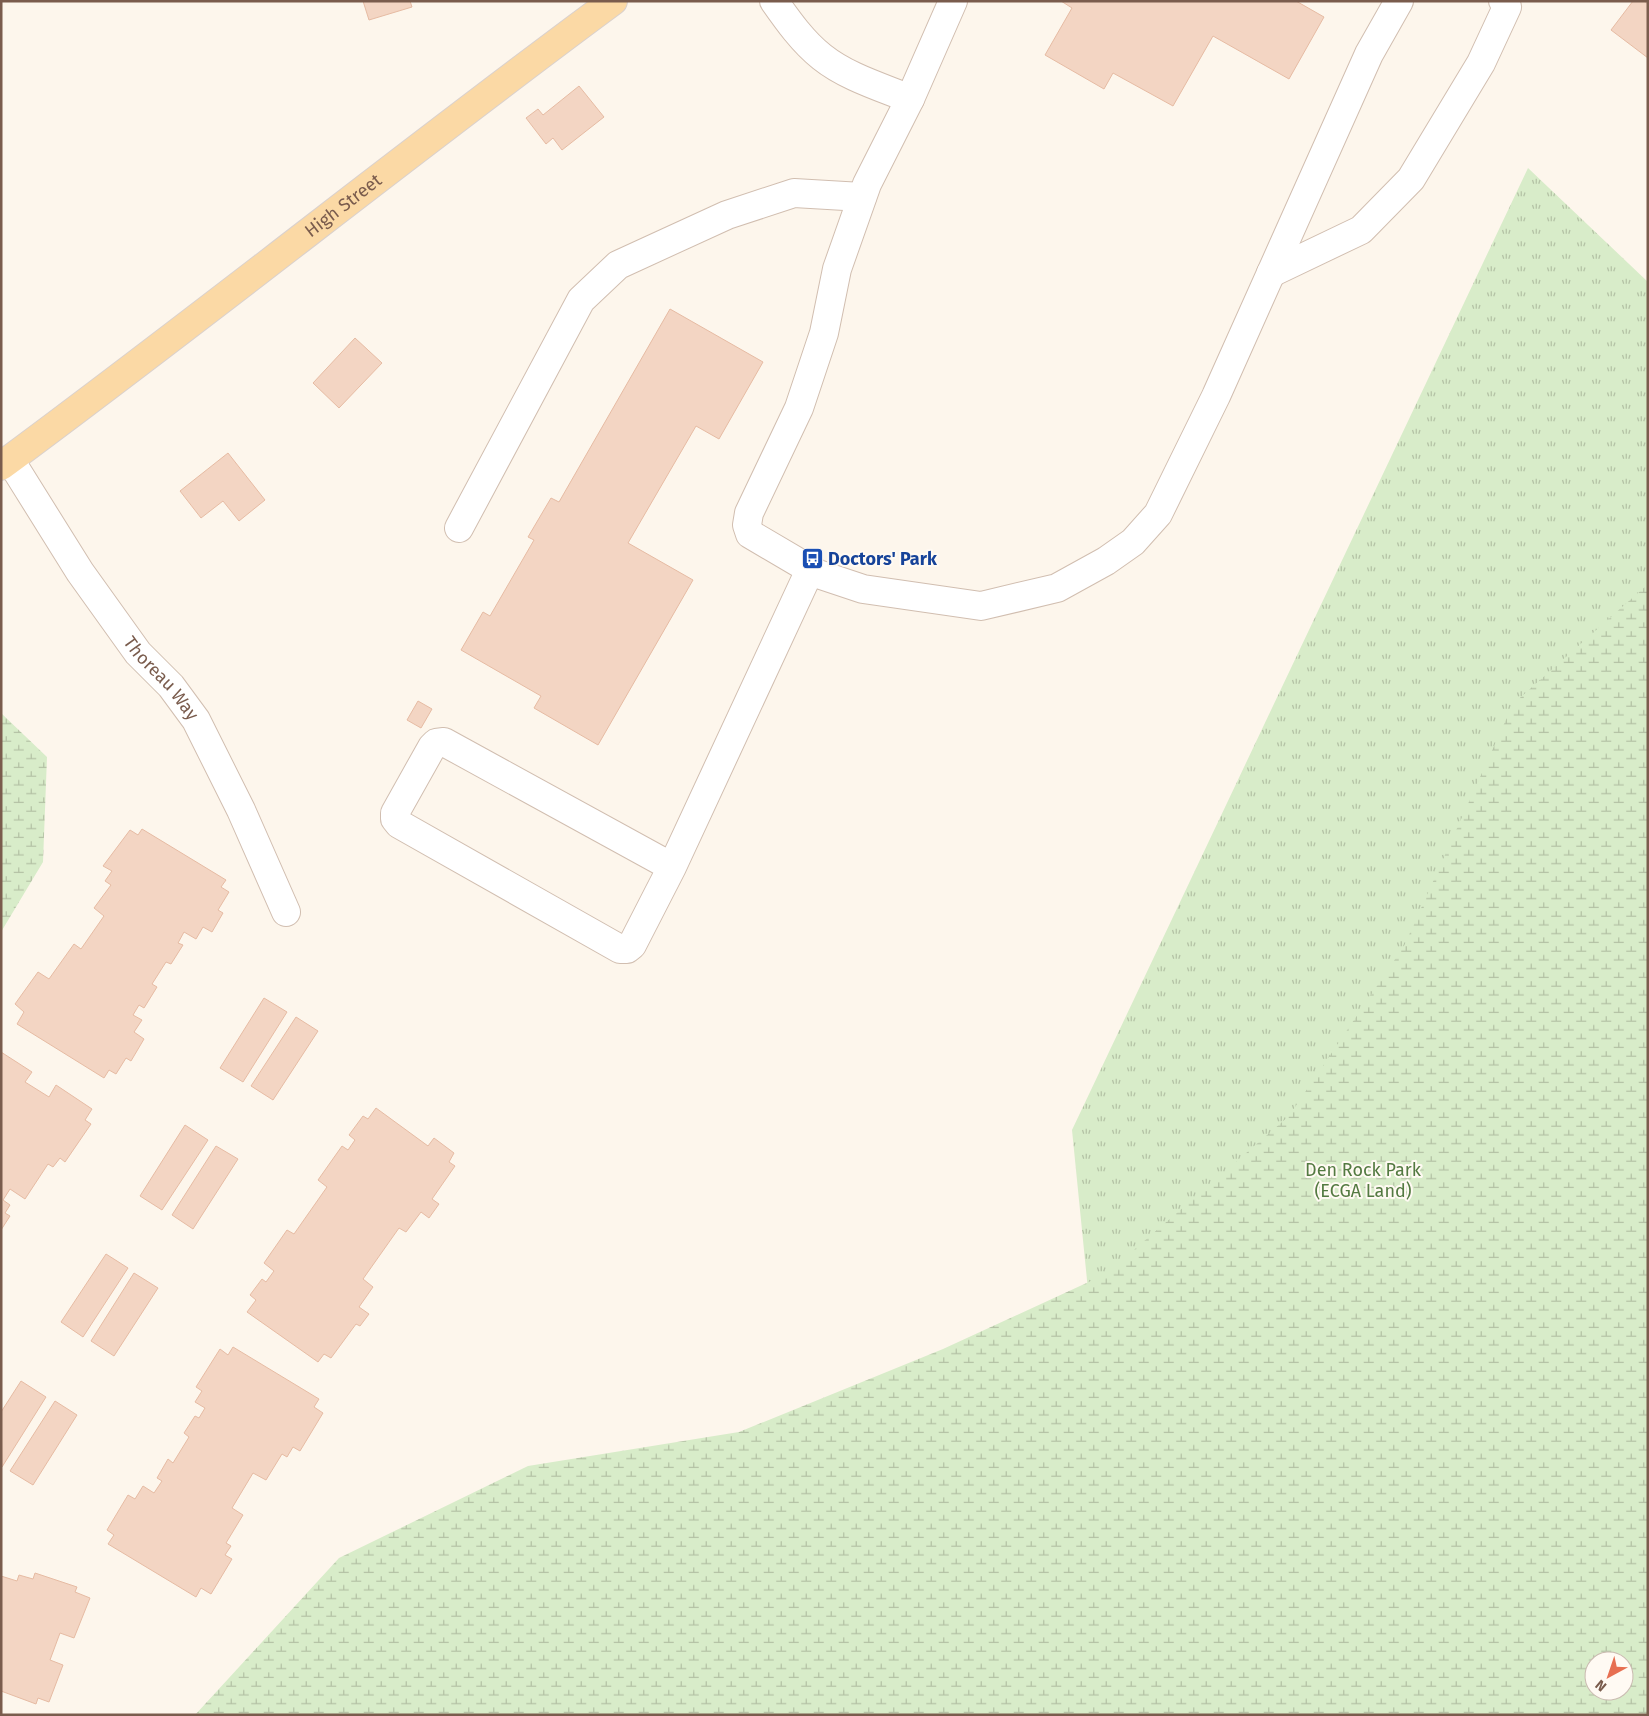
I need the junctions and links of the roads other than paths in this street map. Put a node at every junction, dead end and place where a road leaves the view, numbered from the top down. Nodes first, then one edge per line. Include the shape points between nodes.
1 (613, 1) edge
2 (774, 1) edge
3 (953, 1) edge
4 (1399, 1) edge
5 (1503, 1) edge
6 (910, 99) junction
7 (862, 197) junction
8 (1271, 273) junction
9 (6, 463) edge
10 (459, 528) dead end
11 (810, 570) junction
12 (672, 867) junction
13 (286, 912) dead end

1 - 9 main road, High Street
2 - 6 lane via 789,23 823,58 854,76
3 - 6 lane
4 - 8 lane via 1369,54
5 - 8 lane via 1507,7 1480,63 1411,179 1361,230
6 - 7 lane
7 - 10 lane via 794,193 727,216 618,265 582,300
7 - 11 lane via 837,269 824,333 799,408 749,513 747,525 750,534
8 - 11 lane via 1158,514 1132,542 1106,561 1057,588 981,606 864,589
9 - 13 lane, Thoreau Way via 138,653 171,686 196,720 241,810
11 - 12 lane
12 - 12 lane via 632,945 620,949 399,824 395,813 432,747 444,742

